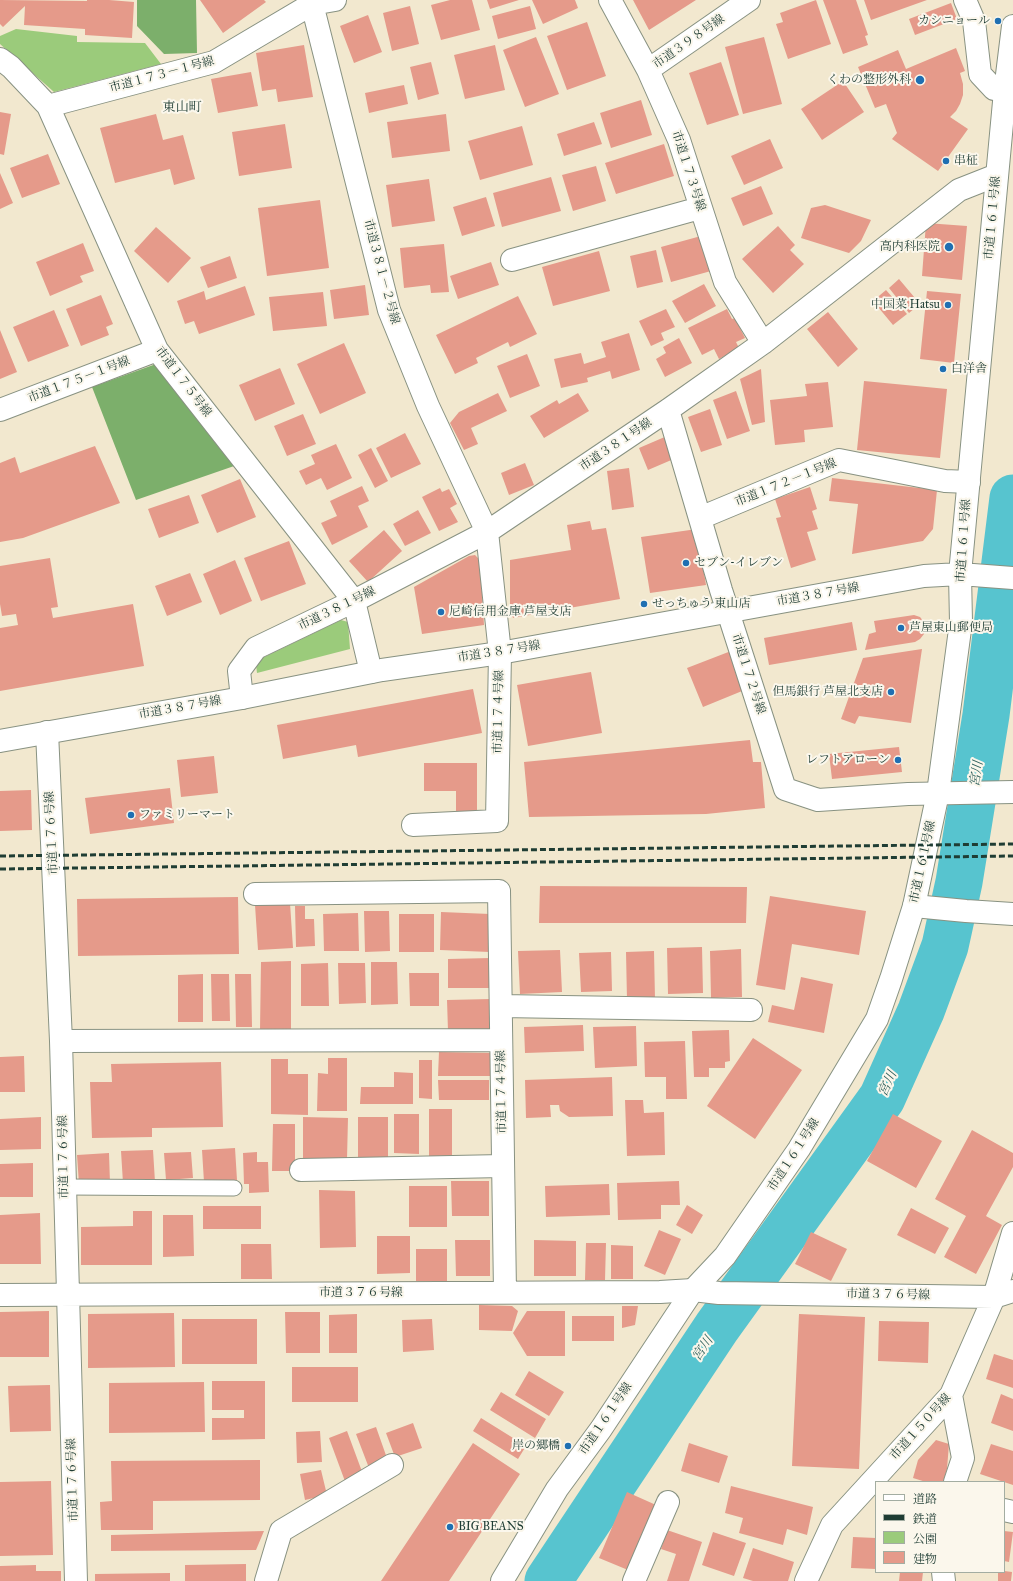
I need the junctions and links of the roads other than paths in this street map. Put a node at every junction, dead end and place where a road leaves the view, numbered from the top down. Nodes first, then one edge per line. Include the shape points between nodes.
1 (335, 0) edge
2 (610, 0) edge
3 (749, 0) edge
4 (965, 0) edge
5 (310, 2) edge
6 (1013, 26) edge
7 (0, 59) edge
8 (648, 70) junction
9 (1009, 91) edge
10 (48, 106) junction
11 (997, 175) junction
12 (700, 208) junction
13 (512, 260) dead end
14 (763, 343) junction
15 (157, 350) junction
16 (0, 410) edge
17 (668, 410) junction
18 (969, 482) junction
19 (700, 518) junction
20 (487, 532) junction
21 (960, 574) junction
22 (1006, 578) edge
23 (354, 601) junction
24 (728, 612) junction
25 (500, 653) junction
26 (371, 672) junction
27 (242, 698) junction
28 (47, 732) junction
29 (0, 741) edge
30 (1013, 792) edge
31 (938, 793) junction
32 (413, 825) dead end
33 (255, 894) dead end
34 (924, 906) junction
35 (1013, 914) edge
36 (501, 1006) junction
37 (752, 1010) dead end
38 (501, 1040) junction
39 (61, 1041) junction
40 (503, 1166) junction
41 (302, 1170) dead end
42 (65, 1187) junction
43 (234, 1188) dead end
44 (1013, 1233) edge
45 (693, 1290) junction
46 (505, 1292) junction
47 (68, 1294) junction
48 (1003, 1294) edge
49 (0, 1295) edge
50 (951, 1395) junction
51 (392, 1465) dead end
52 (955, 1481) edge
53 (668, 1502) dead end
54 (76, 1581) edge
55 (266, 1581) edge
56 (502, 1581) edge
57 (634, 1581) edge
58 (808, 1581) edge

1 - 5 street, 市道１７３－１号線
2 - 8 street, 市道１７３号線
3 - 8 street, 市道３９８号線
4 - 9 street via 974,21 980,74 994,89
5 - 10 street, 市道１７３－１号線 via 214,62
5 - 20 street, 市道３８１－２号線 via 389,310 428,406
6 - 9 street, 市道１６１号線
7 - 10 street, 市道１７５号線
8 - 12 street, 市道１７３号線 via 679,140
9 - 11 street, 市道１６１号線
10 - 15 street, 市道１７５号線
11 - 14 street, 市道３８１号線 via 959,190
11 - 18 street, 市道１６１号線
12 - 13 street
12 - 14 street, 市道１７３号線 via 725,282
14 - 17 street, 市道３８１号線
15 - 16 street, 市道１７５－１号線
15 - 23 street, 市道１７５号線
17 - 19 street, 市道１７２号線
17 - 20 street, 市道３８１号線
18 - 19 street, 市道１７２－１号線 via 945,480 839,460
18 - 21 street, 市道１６１号線
19 - 24 street, 市道１７２号線
20 - 23 street, 市道３８１号線
20 - 25 street, 市道１７４号線
21 - 22 street, 市道３８７号線
21 - 24 street, 市道３８７号線 via 924,576
21 - 31 street, 市道１６１号線 via 961,622
23 - 26 street, 市道１７５号線
23 - 27 street, 市道３８１号線 via 256,648 239,672
24 - 25 street, 市道３８７号線
24 - 31 street, 市道１７２号線 via 785,789 818,800
25 - 26 street, 市道３８７号線
25 - 32 street, 市道１７４号線 via 497,821
26 - 27 street, 市道３８７号線
27 - 28 street, 市道３８７号線
28 - 29 street, 市道３８７号線
28 - 39 street, 市道１７６号線
30 - 31 street
31 - 34 street, 市道１６１号線
33 - 36 street, 市道１７４号線 via 499,891
34 - 35 street via 966,912
34 - 45 street, 市道１６１号線 via 891,979 877,1020 800,1150 726,1256
36 - 37 street
36 - 38 street, 市道１７４号線
38 - 39 street
38 - 40 street, 市道１７４号線
39 - 42 street, 市道１７６号線
40 - 41 street
40 - 46 street, 市道１７４号線
42 - 43 lane
42 - 47 street, 市道１７６号線
44 - 48 street, 市道１５０号線
45 - 46 street, 市道３７６号線
45 - 48 street, 市道３７６号線 via 763,1293
45 - 56 street, 市道１６１号線 via 601,1429 557,1489
46 - 47 street, 市道３７６号線
47 - 49 street, 市道３７６号線
47 - 54 street, 市道１７６号線
48 - 50 street, 市道１５０号線
50 - 52 street via 963,1458
50 - 58 street, 市道１５０号線 via 832,1525
51 - 55 street via 281,1531
53 - 57 street

